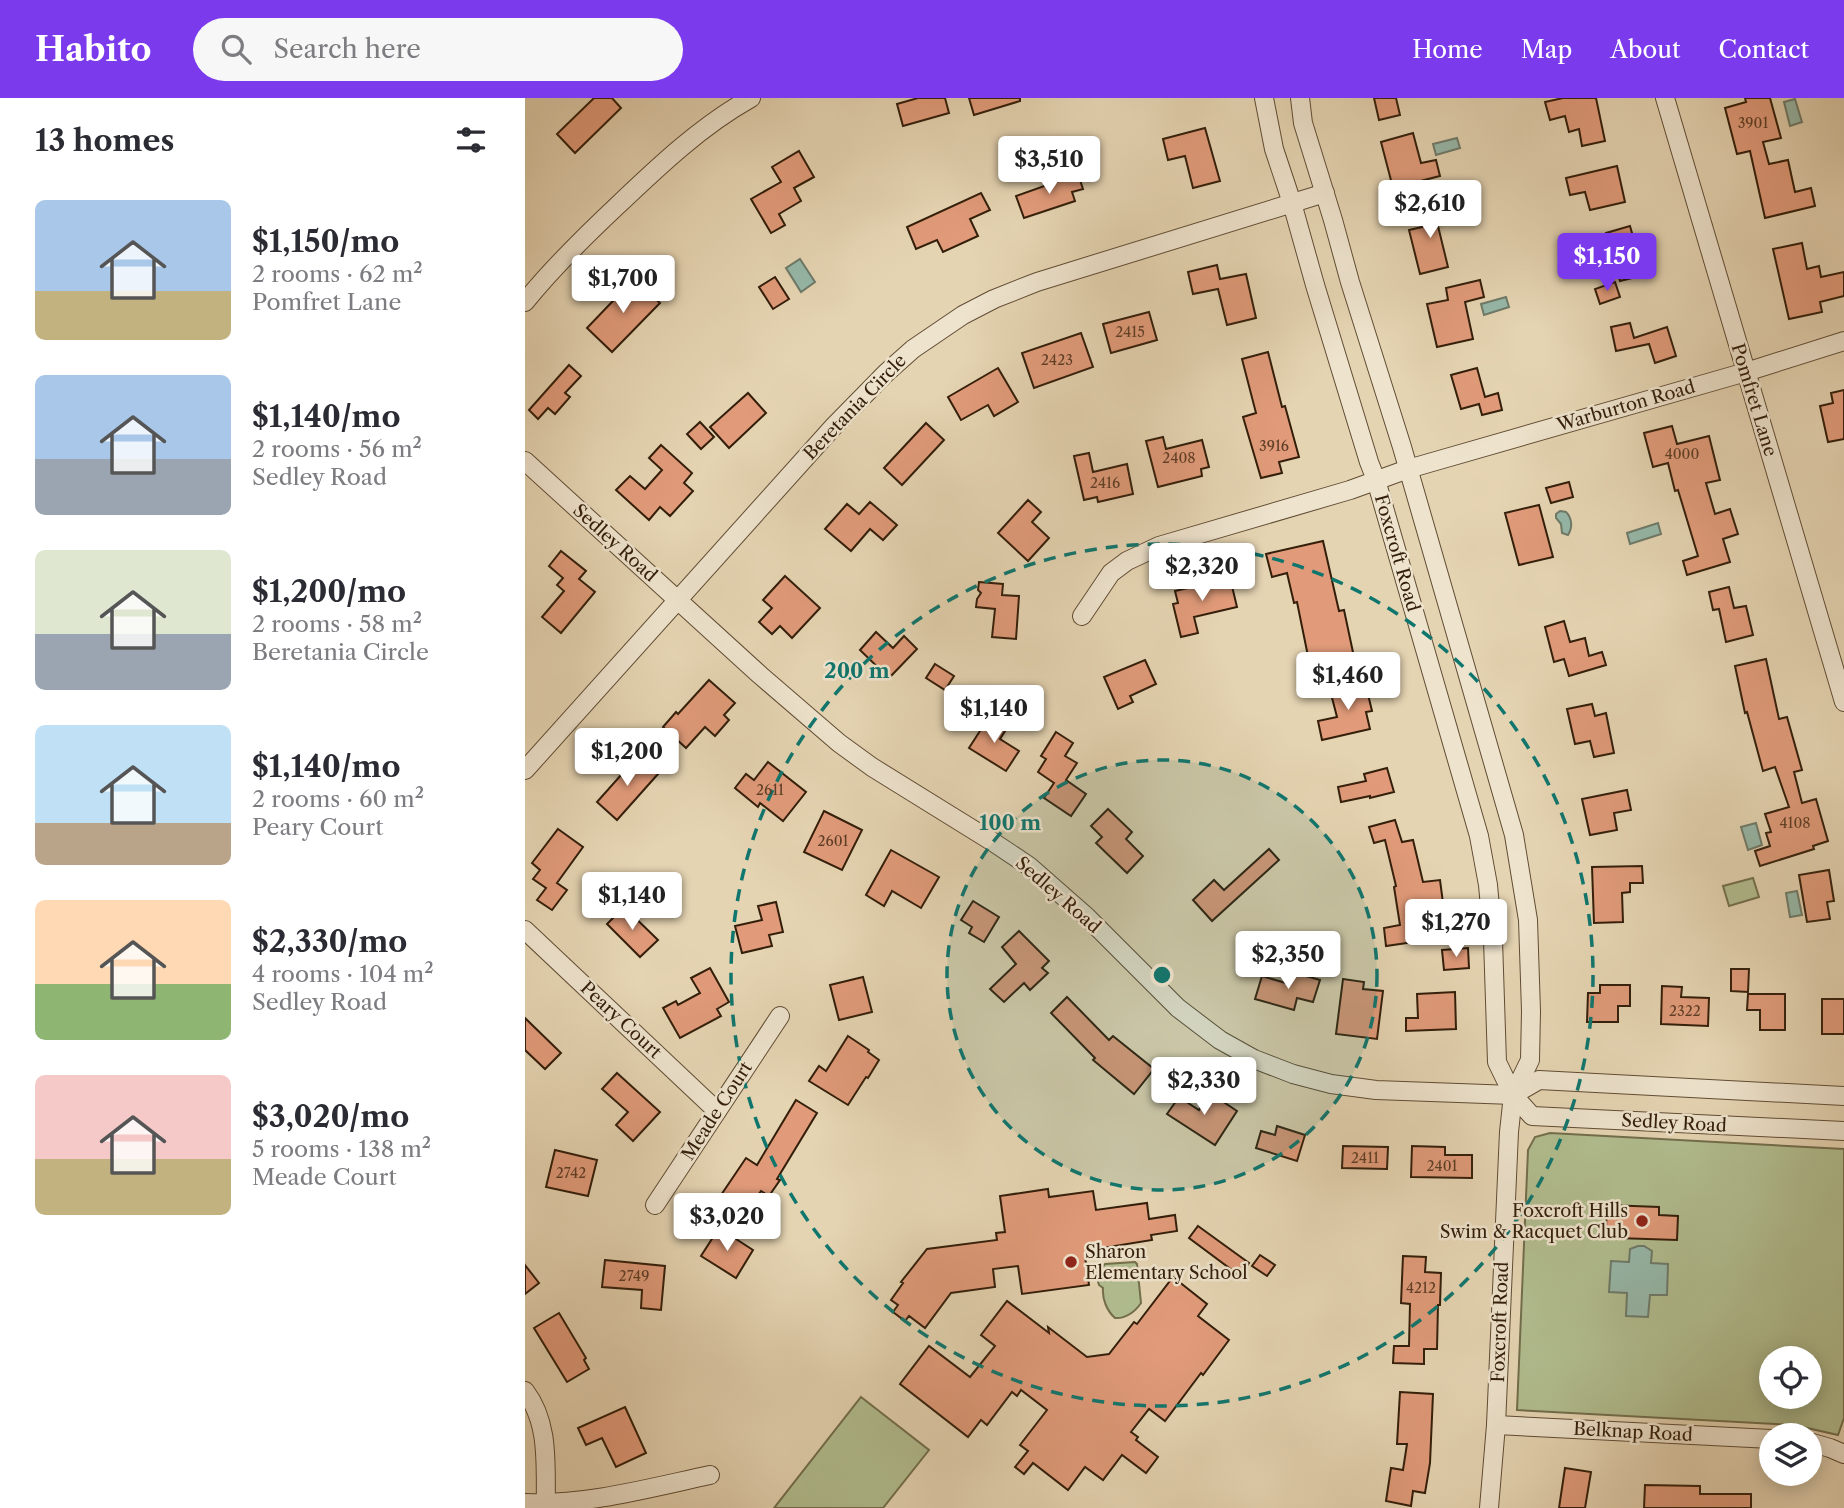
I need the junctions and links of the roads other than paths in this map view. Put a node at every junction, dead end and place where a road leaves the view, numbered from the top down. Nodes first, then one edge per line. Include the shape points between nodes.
1 (751, 98) edge
2 (1263, 98) edge
3 (1300, 98) edge
4 (1665, 98) edge
5 (1325, 193) junction
6 (1292, 203) junction
7 (525, 302) edge
8 (1844, 341) edge
9 (1746, 372) junction
10 (525, 461) edge
11 (1408, 469) junction
12 (1376, 481) junction
13 (678, 600) junction
14 (1082, 616) dead end
15 (1844, 702) edge
16 (525, 770) edge
17 (525, 930) edge
18 (780, 1016) dead end
19 (1513, 1094) junction
20 (1844, 1096) edge
21 (717, 1111) junction
22 (1844, 1131) edge
23 (655, 1205) dead end
24 (525, 1391) edge
25 (1496, 1425) junction
26 (1759, 1438) edge
27 (1822, 1446) edge
28 (1844, 1454) edge
29 (710, 1475) dead end
30 (525, 1503) edge
31 (546, 1504) junction
32 (1489, 1508) edge

1 - 7 street via 705,128 653,172 582,238
2 - 6 street, Foxcroft Road
3 - 5 street, Foxcroft Road
4 - 9 street, Pomfret Lane
5 - 6 street, Beretania Circle
5 - 11 street, Foxcroft Road
6 - 12 street, Foxcroft Road
6 - 13 street, Beretania Circle via 1012,291 927,338 834,426
8 - 9 street, Warburton Road
9 - 11 street, Warburton Road
9 - 15 street, Pomfret Lane
10 - 13 street, Sedley Road
11 - 12 street, Warburton Road
11 - 19 street, Foxcroft Road via 1515,846 1528,920 1530,1060
12 - 14 street via 1148,550 1111,573
12 - 19 street, Foxcroft Road via 1479,836 1493,940 1497,1062
13 - 16 street, Beretania Circle
13 - 19 street, Sedley Road via 839,743 1049,882 1178,1009 1220,1040 1281,1070 1331,1084 1376,1090
17 - 21 street, Peary Court
18 - 21 street, Meade Court
19 - 20 street, Sedley Road via 1539,1080
19 - 22 street, Sedley Road via 1532,1116
19 - 25 street, Foxcroft Road
21 - 23 street, Meade Court
24 - 31 street via 534,1402 543,1430
25 - 26 street, Belknap Road
25 - 32 street, Foxcroft Road
27 - 28 street
29 - 31 street
30 - 31 street

